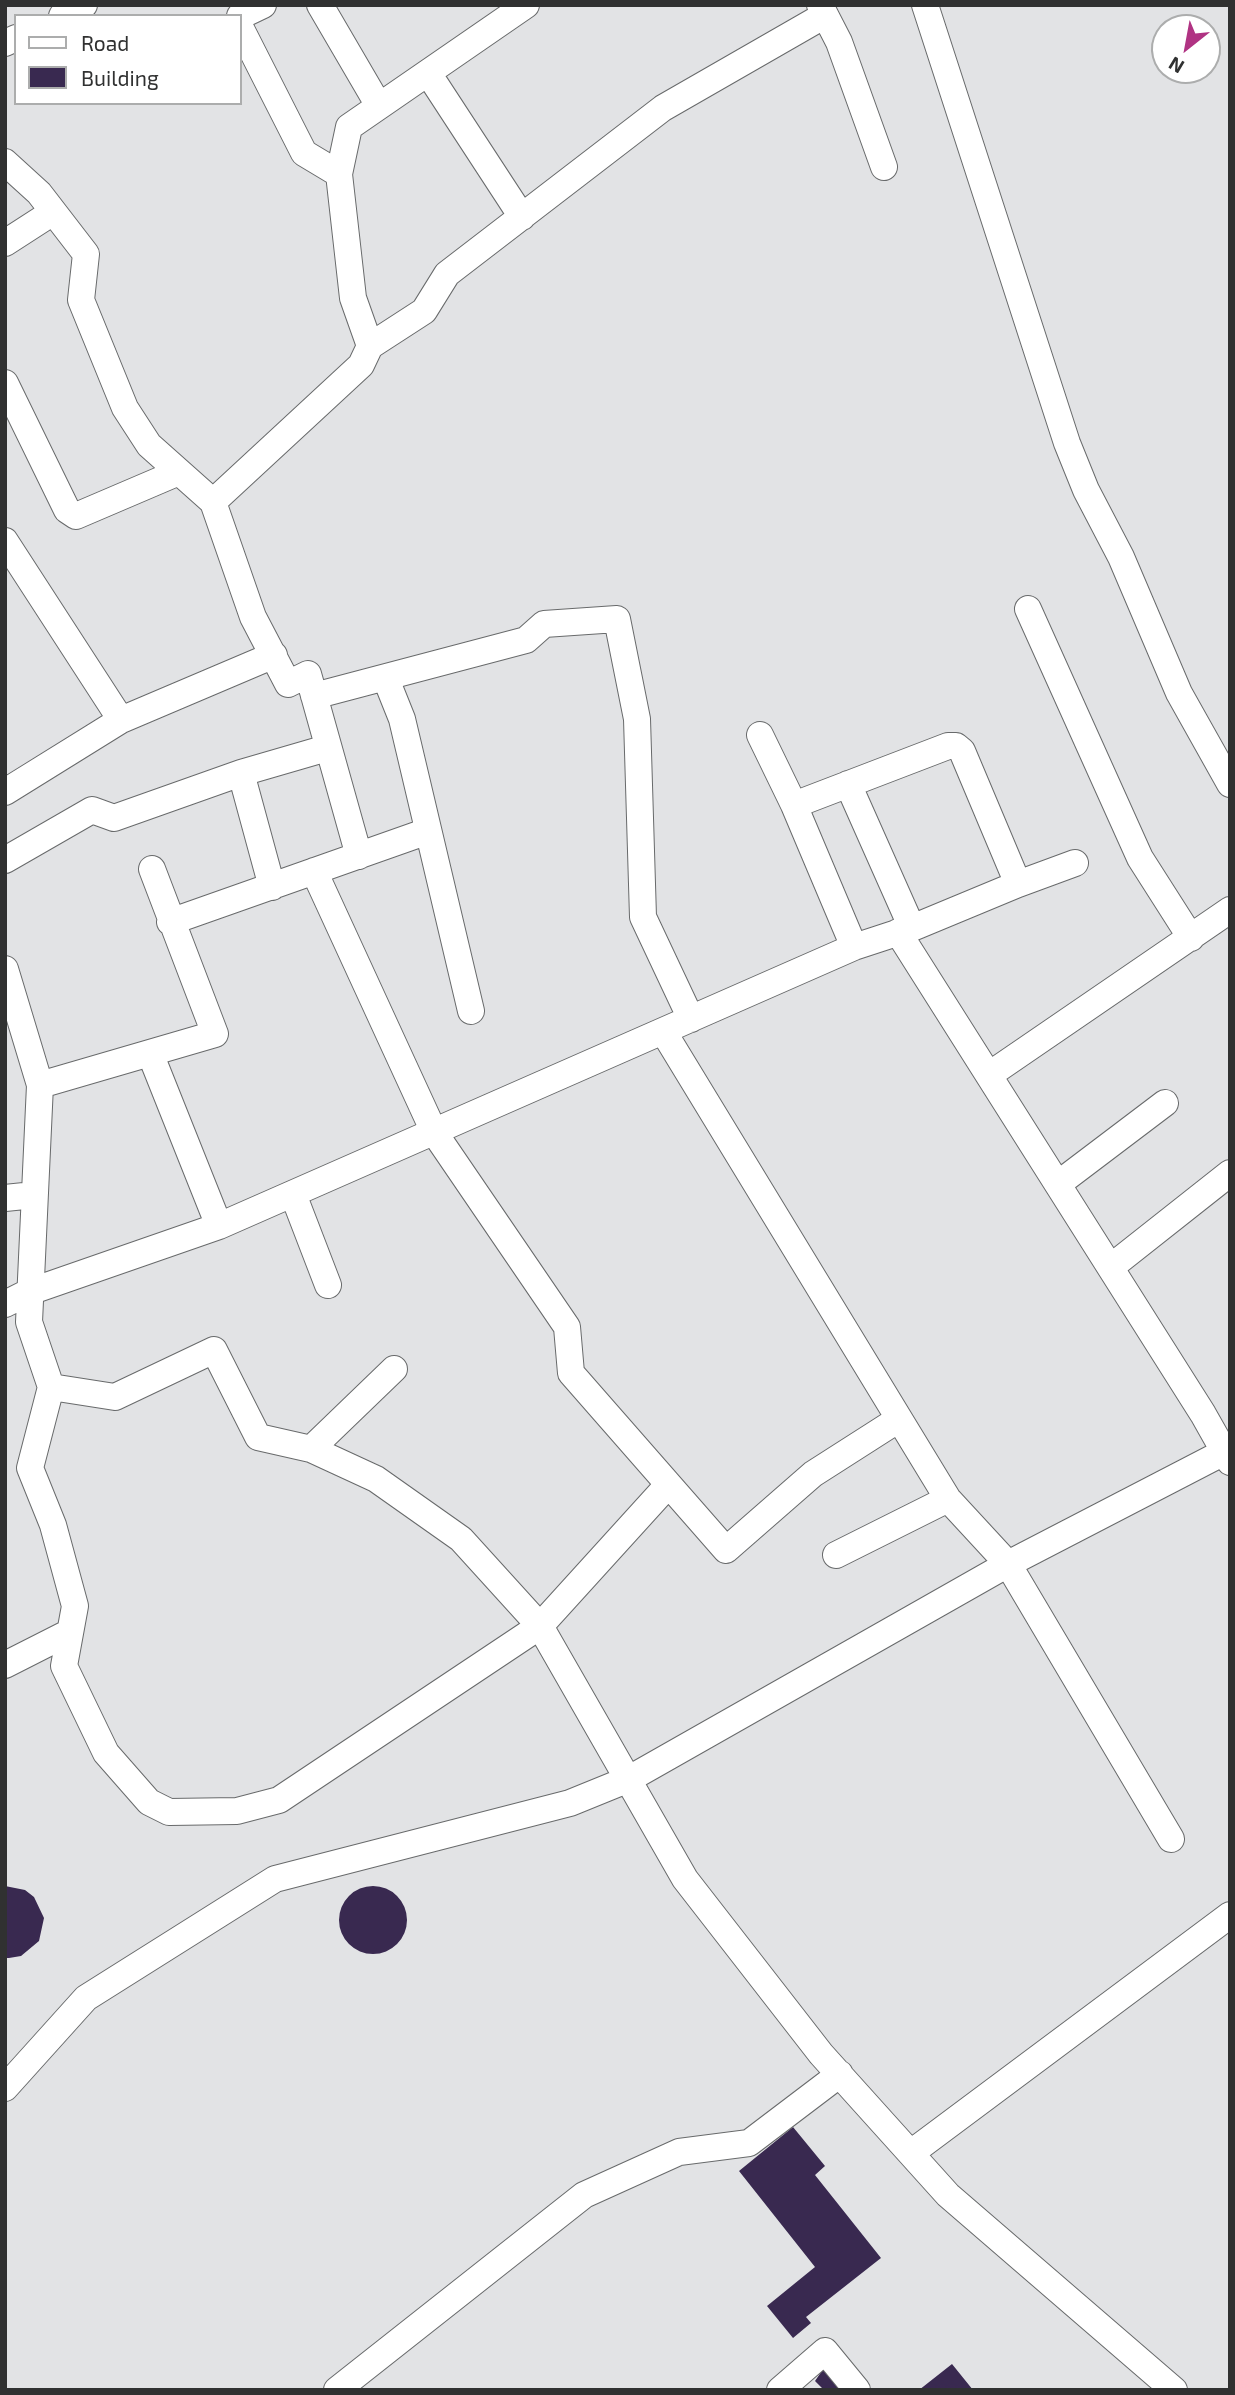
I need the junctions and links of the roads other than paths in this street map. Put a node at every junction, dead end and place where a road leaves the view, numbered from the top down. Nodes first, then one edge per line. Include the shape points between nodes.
1 (84, 5) edge
2 (263, 5) edge
3 (320, 5) edge
4 (526, 5) edge
5 (925, 5) edge
6 (822, 10) edge
7 (66, 14) edge
8 (242, 15) edge
9 (242, 31) edge
10 (428, 73) junction
11 (379, 106) junction
12 (5, 162) edge
13 (884, 167) dead end
14 (339, 174) junction
15 (53, 212) junction
16 (522, 217) junction
17 (5, 243) edge
18 (370, 346) junction
19 (5, 383) edge
20 (179, 472) junction
21 (213, 502) junction
22 (5, 541) edge
23 (1028, 610) dead end
24 (274, 655) junction
25 (386, 679) junction
26 (314, 696) junction
27 (121, 720) junction
28 (760, 735) dead end
29 (327, 748) junction
30 (241, 773) junction
31 (848, 784) junction
32 (1230, 784) edge
33 (5, 792) edge
34 (794, 805) junction
35 (428, 831) junction
36 (359, 856) junction
37 (5, 860) edge
38 (1075, 863) dead end
39 (152, 869) dead end
40 (314, 871) junction
41 (1018, 884) junction
42 (271, 887) junction
43 (1230, 910) edge
44 (170, 922) junction
45 (905, 930) junction
46 (1191, 938) junction
47 (854, 947) junction
48 (5, 969) edge
49 (471, 1011) dead end
50 (691, 1018) junction
51 (14, 1030) edge
52 (663, 1031) junction
53 (150, 1053) junction
54 (989, 1075) junction
55 (40, 1085) junction
56 (1165, 1103) dead end
57 (434, 1132) junction
58 (1230, 1173) edge
59 (1058, 1184) junction
60 (293, 1194) junction
61 (34, 1195) junction
62 (5, 1198) edge
63 (219, 1226) junction
64 (1111, 1267) junction
65 (328, 1285) dead end
66 (29, 1292) junction
67 (5, 1304) edge
68 (394, 1369) dead end
69 (51, 1387) junction
70 (899, 1419) junction
71 (311, 1449) junction
72 (1228, 1454) edge
73 (668, 1485) junction
74 (948, 1499) junction
75 (836, 1555) dead end
76 (1008, 1564) junction
77 (540, 1626) junction
78 (70, 1632) junction
79 (5, 1665) edge
80 (629, 1779) junction
81 (1171, 1839) dead end
82 (1230, 1915) edge
83 (840, 2074) junction
84 (5, 2088) edge
85 (911, 2153) junction
86 (337, 2390) edge
87 (780, 2390) edge
88 (857, 2390) edge
89 (1174, 2390) edge

1 - 7 street
2 - 8 street
3 - 11 street
4 - 10 street
5 - 32 street via 1067,443 1179,693
6 - 13 street via 839,42
6 - 16 street via 663,108
9 - 14 street via 304,153
10 - 11 street
10 - 16 street
11 - 14 street via 349,127
12 - 15 street
14 - 18 street via 353,298
15 - 17 street
15 - 20 street via 86,254 81,300 125,408 149,445
16 - 18 street via 447,274 424,312
18 - 21 street via 361,365
19 - 20 street via 67,510 76,516
20 - 21 street
21 - 24 street via 253,617
22 - 27 street
23 - 46 street via 1140,858
24 - 26 street via 288,684 308,674
24 - 27 street
25 - 26 street
25 - 35 street via 402,719
25 - 50 street via 526,640 544,624 617,619 637,719 643,917
26 - 29 street
27 - 33 street
28 - 34 street
29 - 30 street
29 - 36 street
30 - 37 street via 114,818 92,810
30 - 42 street
31 - 34 street
31 - 41 street via 956,746
31 - 45 street
34 - 47 street
35 - 36 street
35 - 49 street
36 - 40 street
38 - 41 street
39 - 44 street
40 - 42 street
40 - 57 street
41 - 45 street
42 - 44 street
43 - 46 street
44 - 53 street via 215,1034
45 - 47 street
45 - 54 street
46 - 54 street
47 - 50 street
48 - 51 street
50 - 52 street
51 - 55 street
52 - 57 street
52 - 70 street
53 - 55 street
53 - 63 street
54 - 59 street
55 - 61 street
56 - 59 street
57 - 60 street
57 - 73 street via 567,1327 571,1373
58 - 64 street
59 - 64 street
60 - 63 street
60 - 65 street
61 - 62 street
61 - 66 street
63 - 66 street
64 - 72 street
66 - 67 street
66 - 69 street via 29,1322
68 - 71 street
69 - 71 street via 115,1397 214,1350 258,1437
69 - 78 street via 30,1468 53,1525 75,1606
70 - 73 street via 813,1474 726,1550
70 - 74 street
71 - 77 street via 376,1479 461,1539
72 - 76 street
73 - 77 street
74 - 75 street
74 - 76 street
76 - 80 street
76 - 81 street
77 - 78 street via 279,1800 237,1811 169,1812 149,1802 106,1753 64,1666
77 - 80 street
78 - 79 street
80 - 83 street via 685,1879
80 - 84 street via 570,1803 275,1879 86,1997
82 - 85 street
83 - 85 street
83 - 86 street via 749,2143 679,2152 584,2195
85 - 89 street via 948,2195
87 - 88 street via 825,2351

